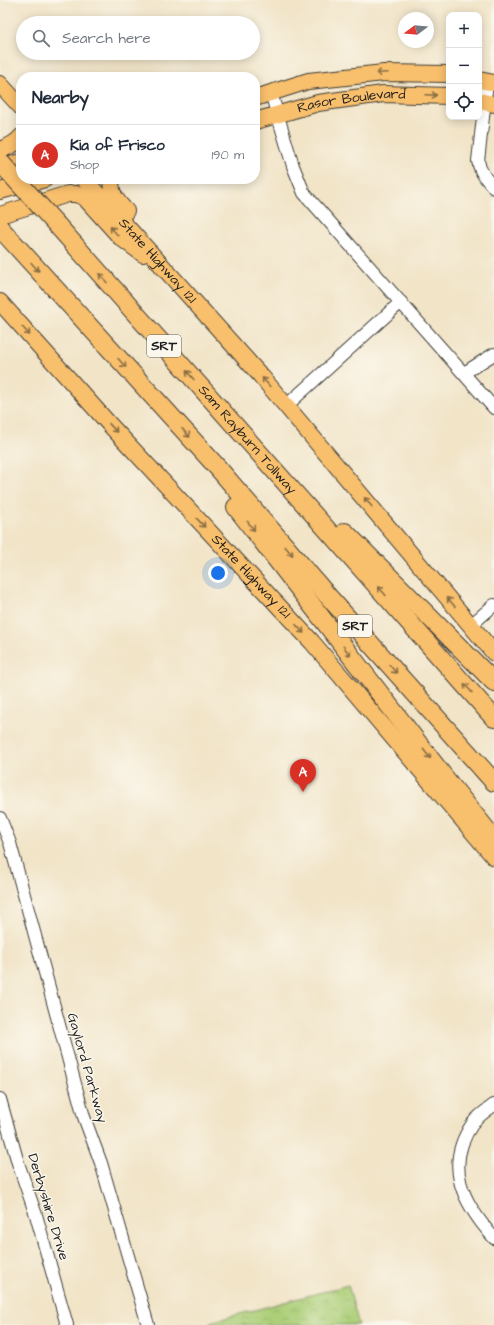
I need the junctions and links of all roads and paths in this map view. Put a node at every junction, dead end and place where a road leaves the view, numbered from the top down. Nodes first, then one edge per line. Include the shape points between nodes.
1 (446, 74) edge
2 (487, 82) edge
3 (0, 84) edge
4 (271, 93) junction
5 (260, 96) edge
6 (446, 96) edge
7 (16, 102) edge
8 (486, 102) edge
9 (278, 114) junction
10 (260, 119) edge
11 (16, 142) edge
12 (0, 150) edge
13 (0, 162) edge
14 (16, 163) edge
15 (0, 168) edge
16 (16, 180) edge
17 (20, 184) edge
18 (26, 184) edge
19 (89, 184) edge
20 (112, 184) edge
21 (494, 188) edge
22 (0, 191) edge
23 (0, 215) edge
24 (4, 233) edge
25 (168, 271) junction
26 (0, 302) edge
27 (400, 302) junction
28 (494, 354) edge
29 (464, 373) junction
30 (286, 406) junction
31 (494, 408) edge
32 (271, 467) junction
33 (218, 468) junction
34 (494, 605) edge
35 (470, 626) junction
36 (494, 653) edge
37 (494, 682) edge
38 (494, 718) edge
39 (494, 782) edge
40 (0, 818) edge
41 (494, 839) edge
42 (494, 857) edge
43 (0, 1099) edge
44 (494, 1105) edge
45 (494, 1238) edge
46 (66, 1325) edge
47 (148, 1325) edge

1 -> 4 main road, Rasor Boulevard via 384,73 308,81
2 - 8 street
3 - 7 main road
4 - 5 main road, Rasor Boulevard
4 - 9 street
9 -> 6 main road, Rasor Boulevard via 318,103 383,94
8 - 21 street via 478,161 480,169
9 - 10 main road, Rasor Boulevard
9 - 27 street via 293,166 304,193
11 - 12 main road
16 -> 13 highway, Sam Rayburn Tollway / SRT, bridge
14 - 15 main road
32 -> 17 highway, Sam Rayburn Tollway / SRT, bridge
18 - 22 main road
19 - 25 main road, State Highway 121
20 - 25 main road via 115,200 147,236
25 -> 23 main road via 120,238 84,197 76,194 68,194
24 -> 33 highway, SRT
30 -> 25 main road, State Highway 121
26 -> 42 main road, State Highway 121 via 110,425 312,642
27 - 29 street
27 - 30 street
28 - 29 street
29 - 31 street
35 -> 30 main road, State Highway 121
32 - 37 highway via 326,513
38 -> 32 highway, Sam Rayburn Tollway / SRT
33 -> 39 highway, SRT
33 -> 41 highway via 231,501
34 - 35 street
35 - 36 main road, State Highway 121
40 - 47 street, Gaylord Parkway via 10,843 84,1118
43 - 46 street, Derbyshire Drive via 18,1164 36,1215
44 - 45 street via 474,1122 462,1143 458,1164 461,1189 472,1210

